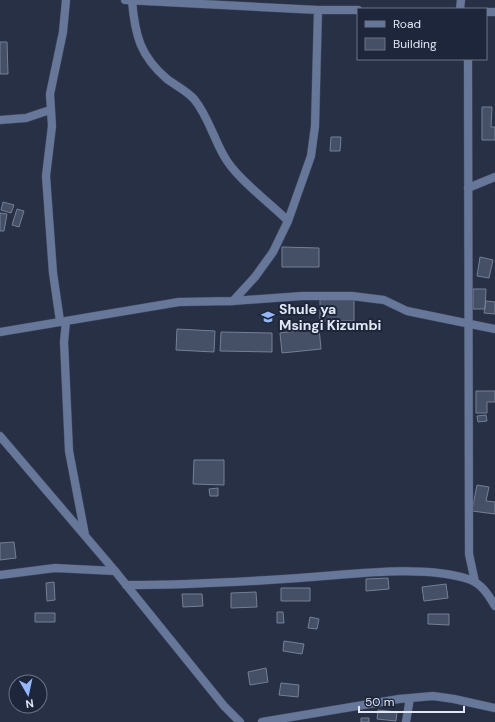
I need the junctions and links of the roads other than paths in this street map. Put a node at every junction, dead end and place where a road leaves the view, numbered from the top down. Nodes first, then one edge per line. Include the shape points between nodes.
1 (66, 0) edge
2 (128, 0) edge
3 (318, 10) junction
4 (357, 10) edge
5 (468, 60) edge
6 (50, 110) junction
7 (0, 120) edge
8 (495, 177) edge
9 (468, 188) junction
10 (288, 221) junction
11 (233, 301) junction
12 (63, 321) junction
13 (468, 324) junction
14 (495, 329) edge
15 (0, 332) edge
16 (0, 436) edge
17 (85, 535) junction
18 (115, 571) junction
19 (0, 575) edge
20 (475, 582) junction
21 (126, 585) junction
22 (495, 606) edge
23 (410, 698) junction
24 (495, 708) edge
25 (240, 722) edge
26 (262, 722) edge
27 (406, 722) edge

1 - 6 street via 63,32 50,94
2 - 3 street
2 - 10 street via 134,28 153,66 193,98 235,172
3 - 4 street
3 - 10 street via 312,156
5 - 9 street
6 - 7 street via 26,118
6 - 12 street via 52,126 46,176 53,273
8 - 9 street
9 - 13 street
10 - 11 street via 273,252
11 - 12 street via 179,302
11 - 13 street via 302,296 352,296 384,300 407,311
12 - 15 street
12 - 17 street via 69,451
13 - 14 street
13 - 20 street via 470,554
16 - 17 street
17 - 18 street
18 - 19 street via 55,568
18 - 21 street
20 - 21 street via 453,576 385,572
20 - 22 street via 486,591
21 - 25 street via 224,706
23 - 24 street via 433,696
23 - 26 street
23 - 27 street

